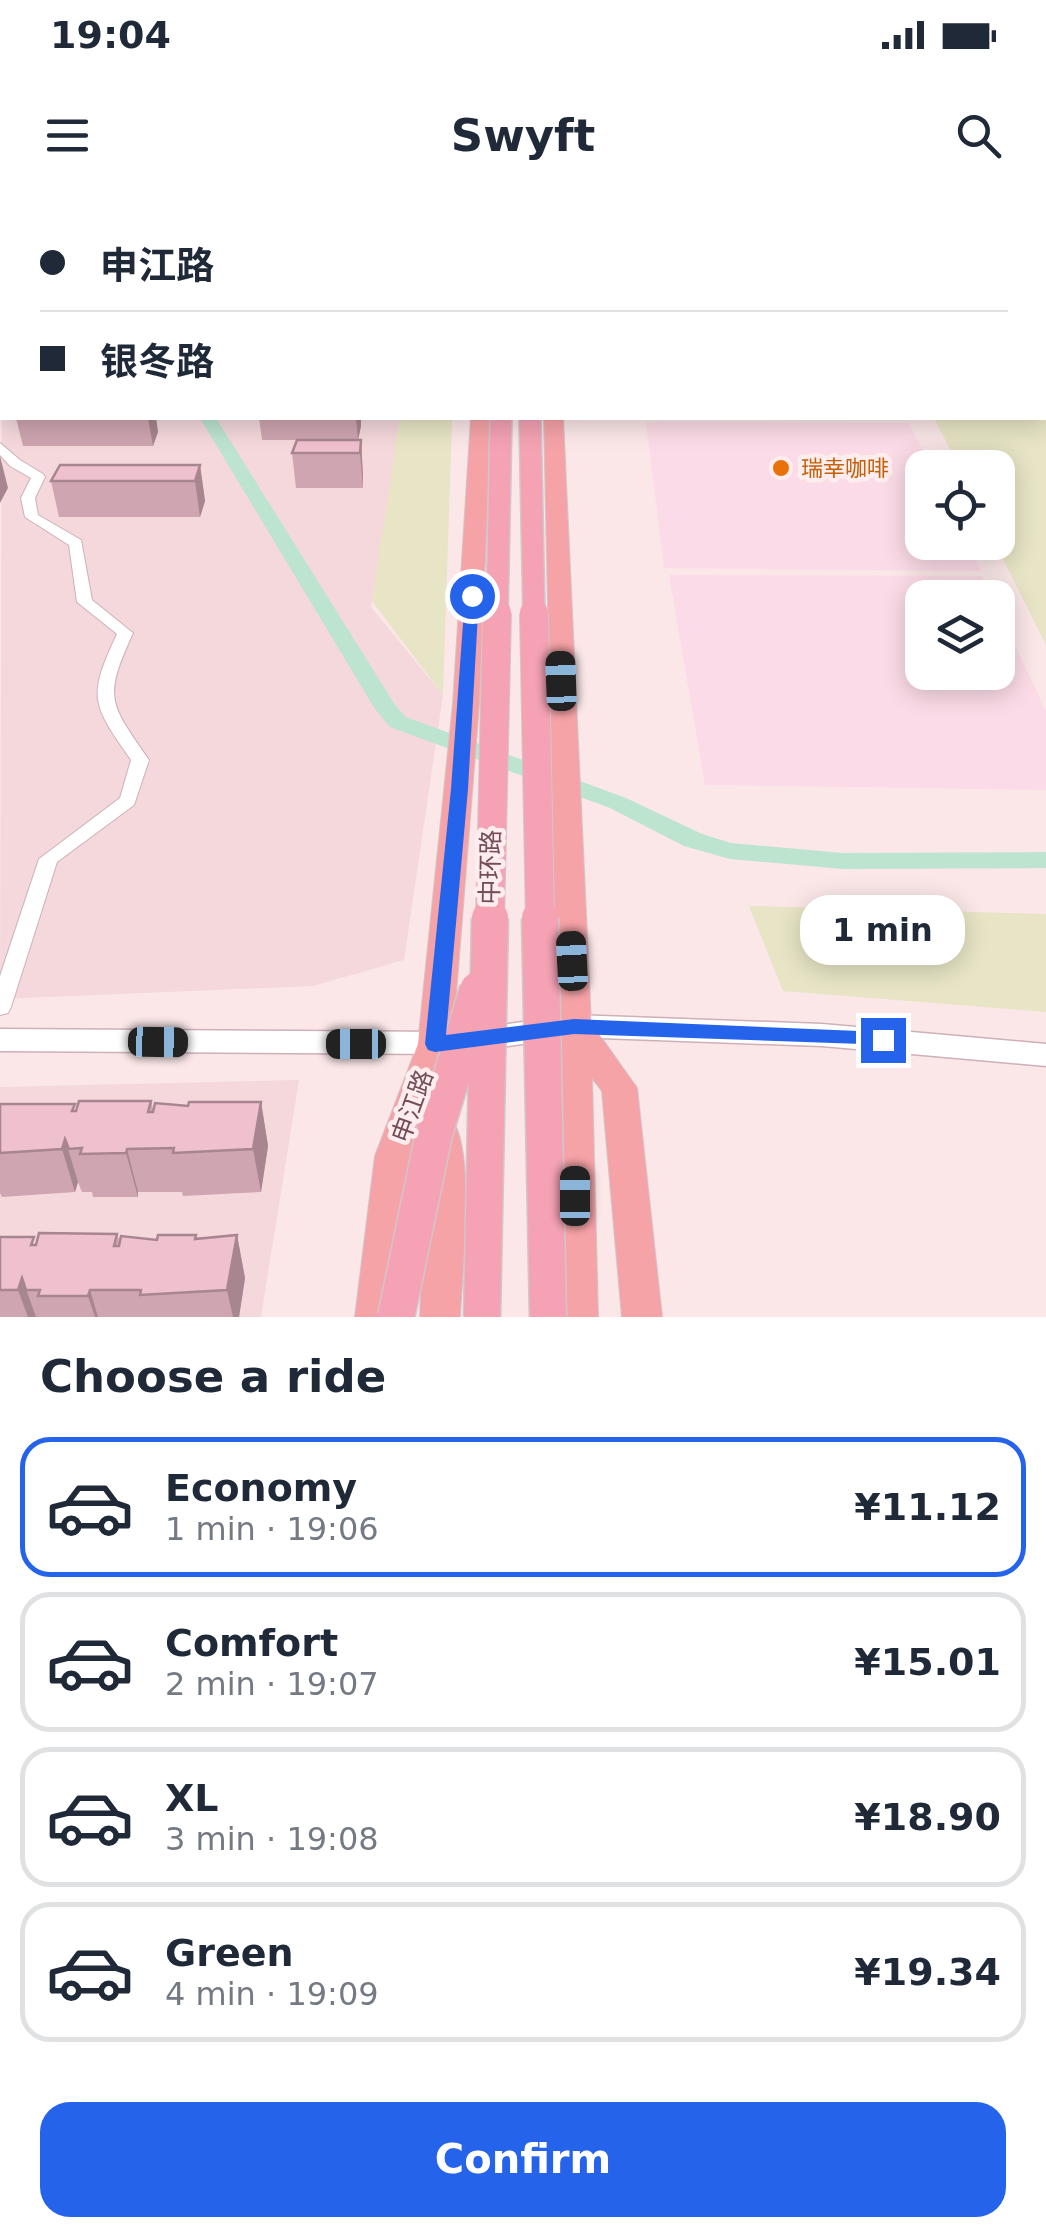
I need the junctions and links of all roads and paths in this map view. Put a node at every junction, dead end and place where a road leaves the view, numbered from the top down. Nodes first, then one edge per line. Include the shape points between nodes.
1 (481, 420) edge
2 (501, 420) edge
3 (530, 420) edge
4 (553, 420) edge
5 (0, 447) edge
6 (488, 956) junction
7 (0, 1007) edge
8 (574, 1026) junction
9 (0, 1040) edge
10 (435, 1044) junction
11 (1046, 1055) edge
12 (547, 1264) junction
13 (375, 1317) edge
14 (396, 1317) edge
15 (440, 1317) edge
16 (482, 1317) edge
17 (548, 1317) edge
18 (562, 1317) edge
19 (578, 1317) edge
20 (642, 1317) edge

1 - 10 main road, 申江路 via 460,789
2 - 6 highway, 中环路, bridge
3 - 12 highway, 中环路, bridge
4 - 8 main road
5 - 7 street via 38,477 28,498 32,517 76,543 86,602 125,632 103,679 104,709 140,760 128,801 50,859
6 - 14 highway, bridge via 434,1134
6 - 16 highway, 中环路, bridge
8 - 10 street
8 - 11 street via 822,1035
8 - 19 main road
8 - 20 main road via 619,1088
9 - 10 street
10 - 13 main road, 申江路 via 394,1156
10 - 15 main road via 446,1184
12 - 17 highway, 中环路, bridge
12 - 18 highway, bridge

